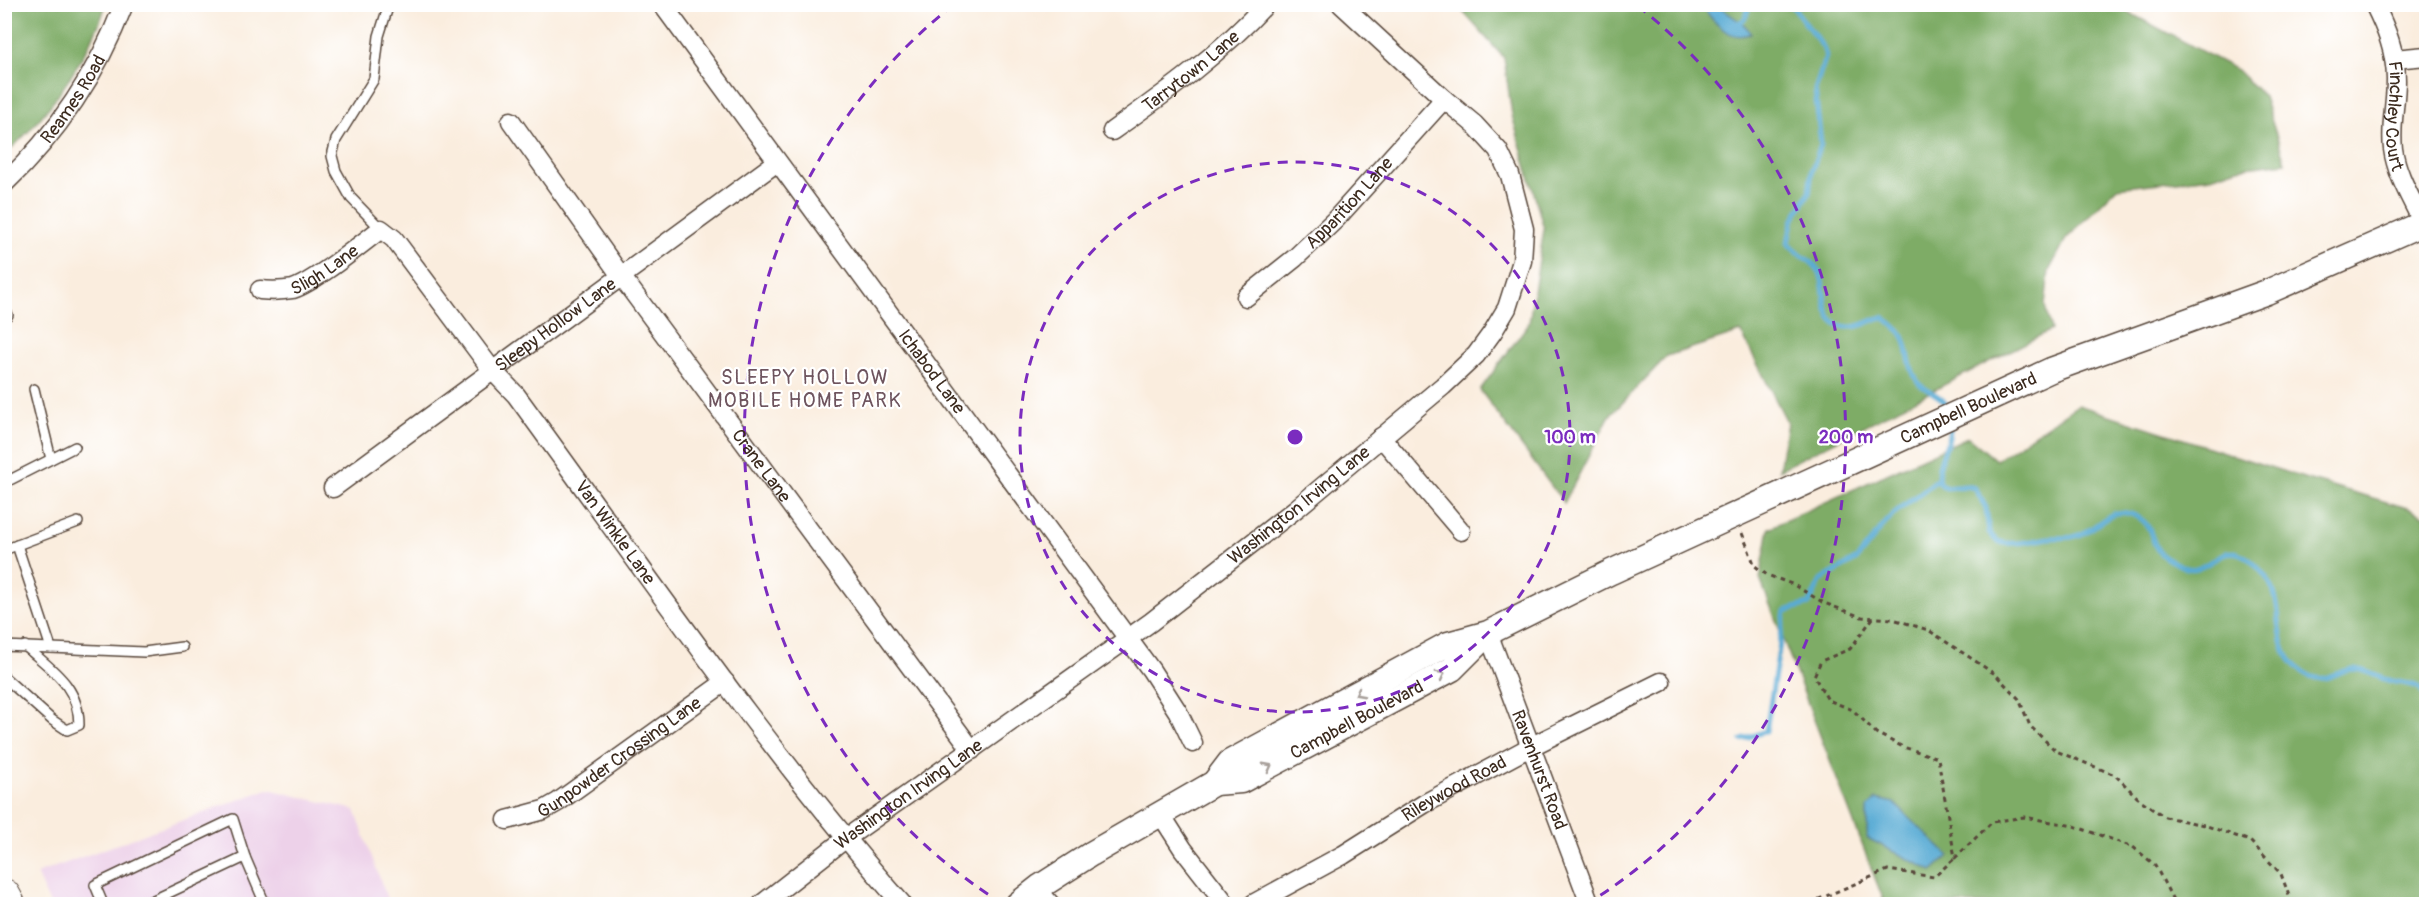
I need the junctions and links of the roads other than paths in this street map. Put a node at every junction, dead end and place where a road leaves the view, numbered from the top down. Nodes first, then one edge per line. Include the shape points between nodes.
1 (124, 4) edge
2 (389, 4) edge
3 (662, 4) edge
4 (1266, 4) edge
5 (1341, 4) edge
6 (2374, 4) edge
7 (2427, 56) edge
8 (2394, 58) junction
9 (1443, 99) junction
10 (511, 121) dead end
11 (1112, 131) dead end
12 (777, 162) junction
13 (4, 184) edge
14 (2426, 226) edge
15 (381, 229) junction
16 (621, 276) junction
17 (260, 290) dead end
18 (1246, 297) dead end
19 (492, 370) junction
20 (34, 389) dead end
21 (1381, 437) junction
22 (75, 447) dead end
23 (51, 459) junction
24 (4, 483) edge
25 (333, 488) dead end
26 (78, 522) dead end
27 (1461, 531) dead end
28 (17, 545) junction
29 (4, 550) edge
30 (1488, 633) junction
31 (1128, 638) junction
32 (4, 646) edge
33 (26, 646) junction
34 (182, 647) dead end
35 (51, 648) junction
36 (4, 677) edge
37 (725, 682) junction
38 (1661, 682) dead end
39 (1193, 743) dead end
40 (1530, 747) junction
41 (972, 750) junction
42 (1160, 813) junction
43 (507, 820) dead end
44 (845, 839) junction
45 (245, 857) junction
46 (4, 895) edge
47 (1048, 895) edge
48 (9, 904) edge
49 (103, 904) edge
50 (145, 904) edge
51 (265, 904) edge
52 (762, 904) edge
53 (902, 904) edge
54 (1018, 904) edge
55 (1226, 904) edge
56 (1254, 904) edge
57 (1590, 904) edge

1 - 13 street, Reames Road via 90,76 65,115
2 - 15 lane via 376,51 374,79 336,140 332,156 351,198
3 - 12 street, Ichabod Lane
4 - 11 street, Tarrytown Lane via 1226,45
5 - 9 street, Washington Irving Lane
6 - 8 street, Finchley Court via 2385,25
7 - 8 street
8 - 14 street, Finchley Court via 2395,159
9 - 18 street, Apparition Lane via 1335,220
9 - 21 street, Washington Irving Lane via 1498,150 1510,175 1524,230 1522,261 1507,308 1476,355
10 - 16 street, Crane Lane
12 - 16 street, Sleepy Hollow Lane
12 - 31 street, Ichabod Lane
14 - 30 street, Campbell Boulevard via 2277,288 2003,391
15 - 17 street, Sligh Lane via 294,288
15 - 19 street, Van Winkle Lane via 394,239
16 - 19 street, Sleepy Hollow Lane
16 - 41 street, Crane Lane
19 - 25 street, Sleepy Hollow Lane
19 - 37 street, Van Winkle Lane via 516,395
20 - 23 lane
21 - 27 street
21 - 31 street, Washington Irving Lane
22 - 23 lane
23 - 24 lane
26 - 28 lane
28 - 29 lane
28 - 35 lane
30 - 40 street, Ravenhurst Road
30 - 42 street, Campbell Boulevard via 1448,644 1230,762 1214,783
31 - 39 street, Ichabod Lane via 1170,698
31 - 41 street, Washington Irving Lane
32 - 33 lane
33 - 35 lane
33 - 36 lane via 68,684 79,711 79,725 67,730
34 - 35 lane via 144,652
37 - 43 street, Gunpowder Crossing Lane via 558,802
37 - 44 street, Van Winkle Lane
38 - 40 street, Rileywood Road
40 - 56 street, Rileywood Road
40 - 57 street, Ravenhurst Road
41 - 44 street, Washington Irving Lane
42 - 47 street, Campbell Boulevard
42 - 55 street
44 - 52 street, Washington Irving Lane
44 - 53 street, Van Winkle Lane
45 - 49 lane via 233,819 95,885
45 - 50 lane
45 - 51 lane
46 - 48 highway
47 - 54 street, Campbell Boulevard

